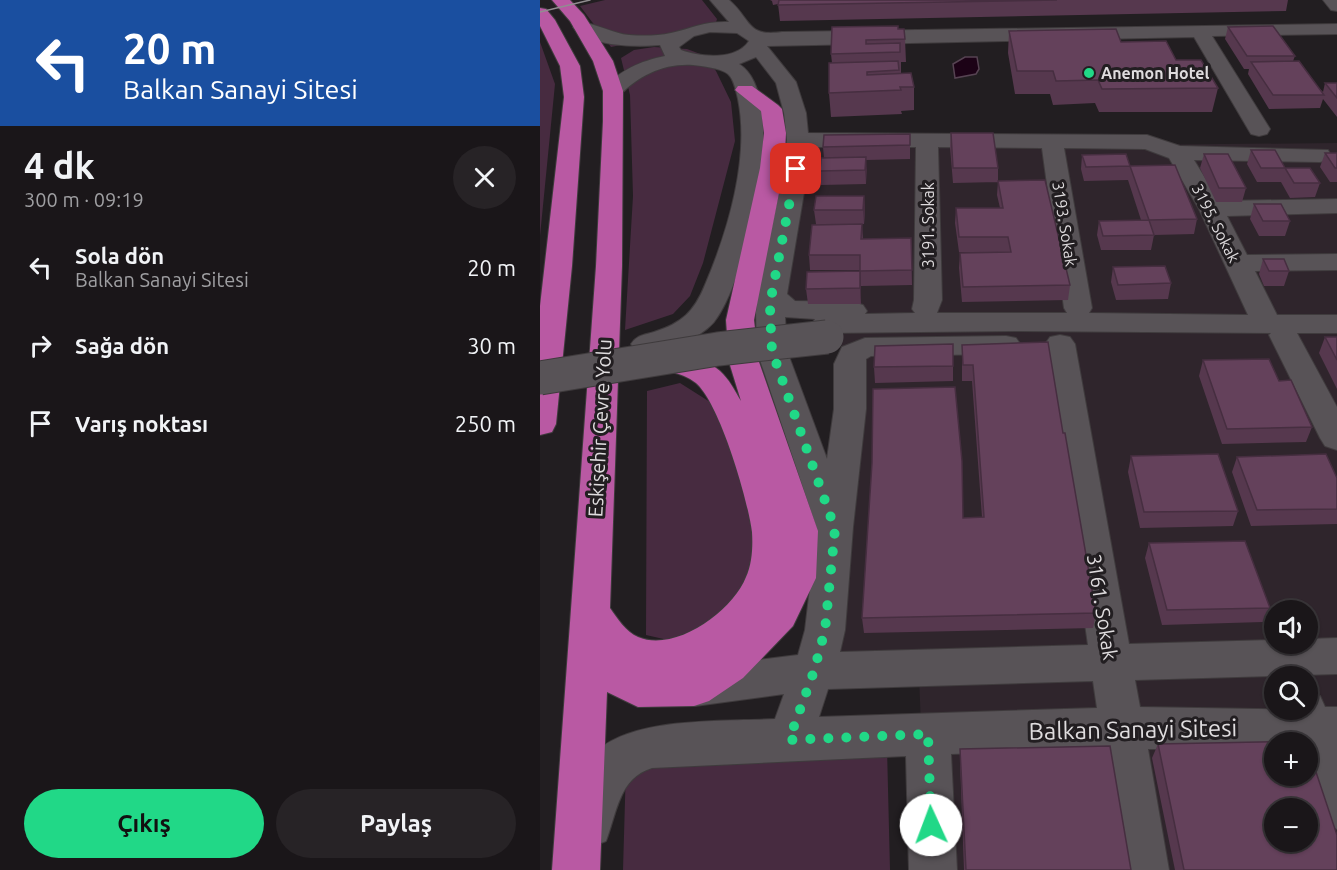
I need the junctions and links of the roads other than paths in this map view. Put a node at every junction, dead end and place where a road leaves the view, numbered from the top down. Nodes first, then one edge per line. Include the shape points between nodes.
1 (561, 0) edge
2 (704, 0) edge
3 (719, 0) edge
4 (1332, 0) edge
5 (1337, 6) edge
6 (540, 13) edge
7 (582, 27) junction
8 (710, 27) junction
9 (1337, 29) edge
10 (1200, 31) junction
11 (749, 34) junction
12 (676, 38) junction
13 (696, 61) junction
14 (745, 90) junction
15 (613, 91) junction
16 (1259, 129) dead end
17 (798, 140) junction
18 (927, 140) junction
19 (1052, 141) junction
20 (1178, 153) junction
21 (1320, 155) dead end
22 (1337, 206) edge
23 (1211, 209) junction
24 (1337, 262) edge
25 (1237, 263) junction
26 (772, 293) junction
27 (1078, 308) junction
28 (926, 309) junction
29 (1337, 324) edge
30 (1276, 329) junction
31 (1191, 330) junction
32 (1337, 334) edge
33 (1060, 344) junction
34 (651, 352) junction
35 (540, 364) edge
36 (541, 400) edge
37 (1337, 438) edge
38 (835, 529) junction
39 (591, 613) junction
40 (1337, 656) edge
41 (1111, 661) junction
42 (1264, 666) edge
43 (1297, 666) edge
44 (814, 671) junction
45 (694, 687) junction
46 (1318, 722) edge
47 (1122, 728) junction
48 (928, 734) junction
49 (789, 740) junction
50 (1337, 806) edge
51 (576, 868) edge
52 (933, 870) edge
53 (1145, 870) edge

1 - 7 highway, Eskişehir Çevre Yolu
2 - 8 street via 714,13
3 - 11 street
4 - 5 street
6 - 36 highway via 570,66 574,97 559,266
7 - 12 street via 615,40
7 - 15 highway, Eskişehir Çevre Yolu via 603,61
8 - 11 street
8 - 12 street
9 - 10 street
10 - 11 street via 782,38
10 - 16 street
11 - 13 street via 746,54 728,60
11 - 17 street via 786,82
12 - 13 street via 669,46 673,54
13 - 14 street via 729,66 739,72
13 - 15 street via 669,60 639,69
14 - 34 street via 753,142 750,170 717,290 704,315
14 - 45 highway via 771,109 775,134 772,168 740,320 744,362 800,531 797,578 779,614 728,665
15 - 39 highway, Eskişehir Çevre Yolu via 609,266
17 - 18 street
17 - 26 street
18 - 19 street
18 - 28 street, 3191. Sokak
19 - 20 street via 1147,142
19 - 27 street, 3193. Sokak
20 - 21 street
20 - 23 street, 3195. Sokak
22 - 23 street
23 - 25 street, 3195. Sokak
24 - 25 street
25 - 30 street, 3195. Sokak
26 - 28 street via 781,306 792,310
26 - 38 street via 772,351
27 - 28 street
27 - 31 street via 1161,314
29 - 30 street
30 - 31 street
30 - 32 street
30 - 37 street, 3195. Sokak
31 - 33 street
31 - 34 street, bridge via 938,334 826,330 783,340
33 - 38 street via 865,347 854,354 849,364 850,410
33 - 41 street, 3161. Sokak
34 - 35 street
34 - 36 street, bridge
34 - 39 highway via 684,363 712,381 724,397 770,528 770,558 763,585 742,616 723,635 678,656 654,659 628,653 603,633
38 - 44 street via 825,630
39 - 45 highway via 601,666 638,688
39 - 51 highway, Eskişehir Çevre Yolu
40 - 43 street
41 - 42 street
41 - 44 street
41 - 47 street, 3161. Sokak
44 - 45 street
44 - 49 street
46 - 47 street, Balkan Sanayi Sitesi
46 - 50 street
47 - 48 street, Balkan Sanayi Sitesi
47 - 53 street, 3161. Sokak
48 - 49 street, Balkan Sanayi Sitesi
48 - 52 street
49 - 51 street, Balkan Sanayi Sitesi via 652,747 627,754 608,772

